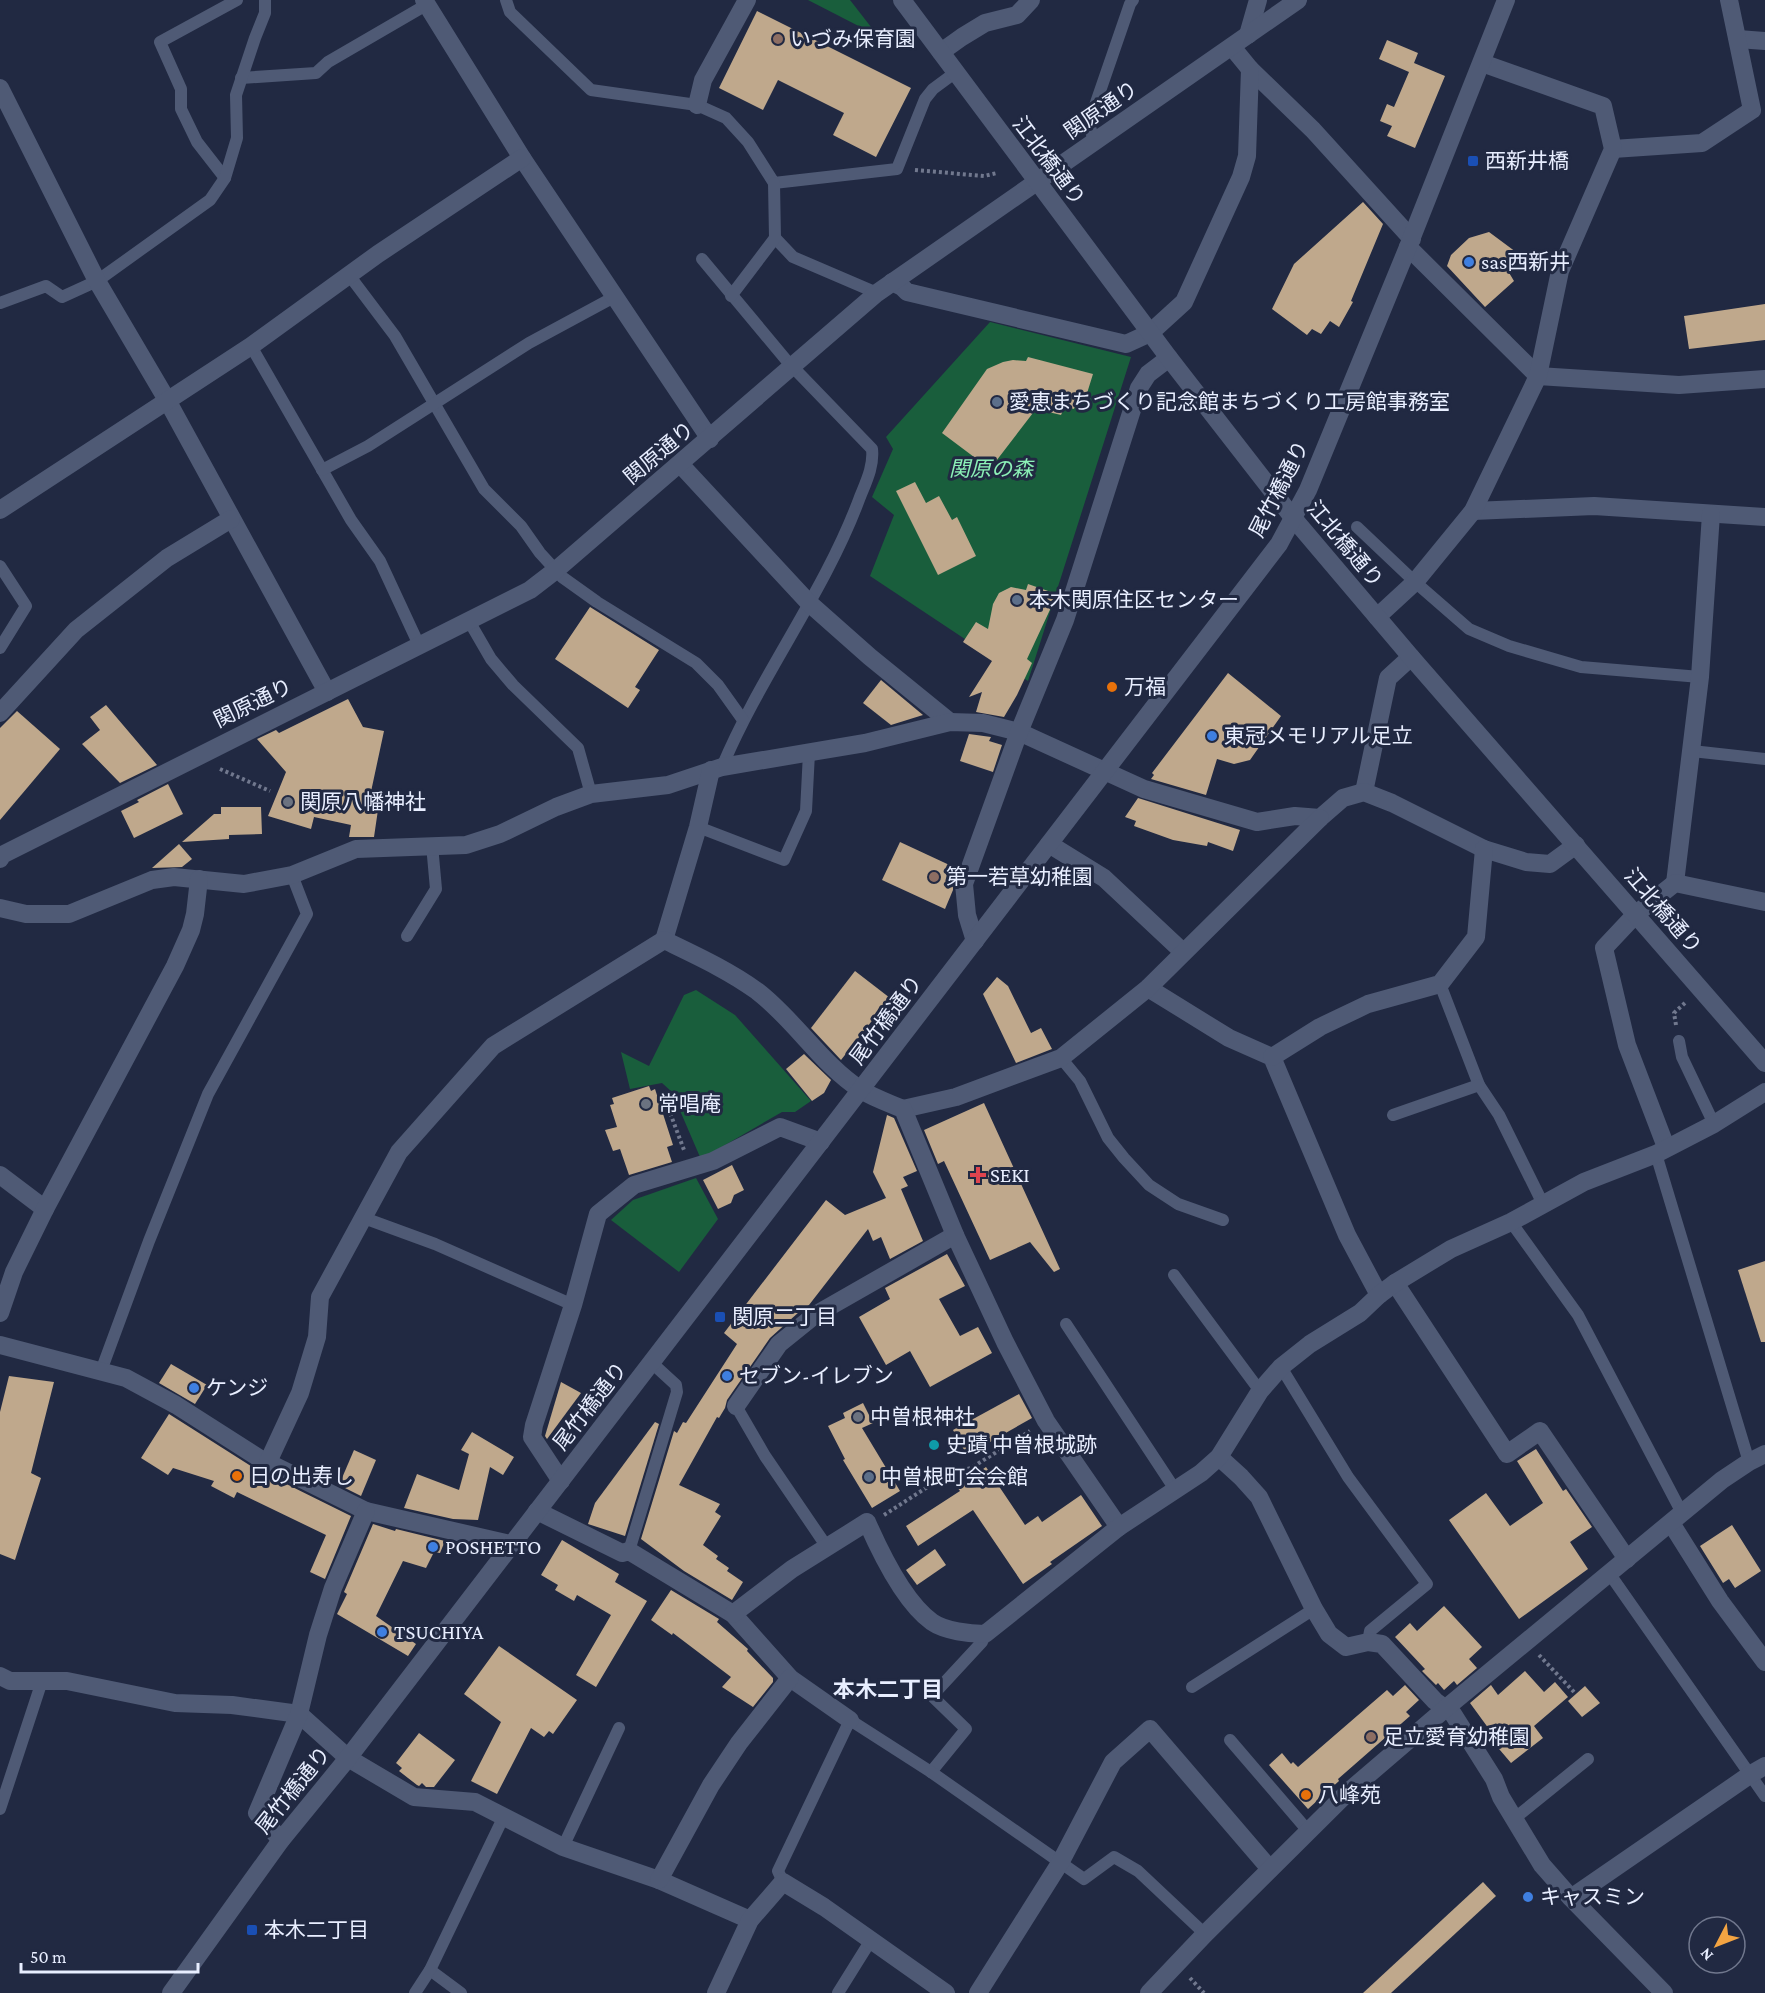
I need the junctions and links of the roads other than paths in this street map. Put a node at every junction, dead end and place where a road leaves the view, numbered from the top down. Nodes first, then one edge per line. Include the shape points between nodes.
1 (237, 0) edge
2 (265, 0) edge
3 (506, 0) edge
4 (747, 0) edge
5 (902, 0) edge
6 (1031, 0) edge
7 (1133, 0) edge
8 (1258, 0) edge
9 (1298, 0) edge
10 (1506, 0) edge
11 (1729, 0) edge
12 (425, 3) edge
13 (1248, 35) junction
14 (1738, 39) junction
15 (1765, 41) edge
16 (1232, 47) junction
17 (941, 52) junction
18 (1482, 63) junction
19 (1250, 69) junction
20 (956, 72) junction
21 (241, 78) junction
22 (0, 88) edge
23 (697, 105) junction
24 (1094, 142) junction
25 (1613, 149) junction
26 (522, 158) junction
27 (225, 178) junction
28 (1037, 182) junction
29 (774, 183) junction
30 (775, 238) junction
31 (1410, 243) junction
32 (702, 259) dead end
33 (349, 275) junction
34 (98, 281) junction
35 (885, 288) junction
36 (616, 296) junction
37 (731, 296) junction
38 (0, 303) edge
39 (1150, 333) junction
40 (251, 346) junction
41 (1169, 358) junction
42 (792, 366) junction
43 (1538, 376) junction
44 (1765, 379) edge
45 (167, 400) junction
46 (434, 405) junction
47 (710, 439) junction
48 (680, 464) junction
49 (322, 470) junction
50 (0, 510) edge
51 (1473, 511) junction
52 (1711, 513) junction
53 (1765, 516) edge
54 (231, 519) junction
55 (1294, 519) junction
56 (1357, 526) dead end
57 (0, 566) edge
58 (556, 570) junction
59 (1415, 582) junction
60 (809, 603) junction
61 (1377, 617) junction
62 (469, 621) junction
63 (419, 645) junction
64 (0, 648) edge
65 (1411, 657) junction
66 (1700, 677) junction
67 (327, 692) junction
68 (0, 713) edge
69 (743, 720) junction
70 (950, 722) junction
71 (1019, 732) junction
72 (1692, 751) junction
73 (809, 753) junction
74 (1765, 759) edge
75 (716, 769) junction
76 (1104, 770) junction
77 (1364, 792) junction
78 (591, 794) junction
79 (1320, 818) junction
80 (698, 827) junction
81 (1049, 844) junction
82 (432, 845) junction
83 (1576, 845) junction
84 (1484, 849) junction
85 (1, 854) edge
86 (292, 875) junction
87 (199, 879) junction
88 (1675, 883) junction
89 (1765, 902) edge
90 (0, 908) edge
91 (1636, 914) junction
92 (407, 936) dead end
93 (664, 940) junction
94 (975, 941) junction
95 (1184, 952) junction
96 (1440, 984) junction
97 (1148, 988) junction
98 (1679, 1041) road end
99 (1272, 1057) junction
100 (1061, 1058) junction
101 (1765, 1062) edge
102 (1479, 1085) junction
103 (861, 1090) junction
104 (1765, 1092) edge
105 (903, 1109) junction
106 (1393, 1115) dead end
107 (1714, 1124) junction
108 (821, 1143) junction
109 (1661, 1151) junction
110 (0, 1175) edge
111 (1544, 1206) junction
112 (45, 1209) junction
113 (364, 1218) junction
114 (1223, 1220) dead end
115 (1511, 1222) junction
116 (955, 1234) junction
117 (1174, 1275) dead end
118 (1395, 1283) junction
119 (1379, 1295) junction
120 (573, 1305) junction
121 (0, 1313) edge
122 (1066, 1324) dead end
123 (0, 1346) edge
124 (652, 1363) junction
125 (1281, 1367) junction
126 (100, 1371) junction
127 (1260, 1392) junction
128 (736, 1406) joint
129 (1219, 1457) junction
130 (1757, 1458) edge
131 (268, 1462) junction
132 (561, 1481) junction
133 (1176, 1491) junction
134 (366, 1511) junction
135 (537, 1511) junction
136 (1676, 1518) junction
137 (1119, 1527) junction
138 (510, 1544) junction
139 (827, 1547) junction
140 (629, 1551) junction
141 (1627, 1559) junction
142 (1610, 1573) junction
143 (1314, 1609) junction
144 (733, 1614) junction
145 (986, 1634) junction
146 (1368, 1642) junction
147 (1765, 1662) edge
148 (0, 1676) edge
149 (790, 1678) junction
150 (42, 1681) junction
151 (1192, 1687) dead end
152 (1446, 1708) junction
153 (299, 1714) junction
154 (850, 1720) junction
155 (619, 1728) dead end
156 (1230, 1740) dead end
157 (348, 1758) junction
158 (1588, 1759) dead end
159 (1758, 1770) edge
160 (931, 1772) junction
161 (1765, 1796) edge
162 (0, 1809) edge
163 (504, 1816) junction
164 (1515, 1818) junction
165 (1309, 1832) junction
166 (281, 1840) junction
167 (563, 1847) junction
168 (1060, 1863) junction
169 (1270, 1869) junction
170 (659, 1880) junction
171 (783, 1882) junction
172 (1571, 1898) junction
173 (750, 1920) junction
174 (1205, 1934) junction
175 (871, 1940) junction
176 (430, 1970) junction
177 (171, 1993) edge
178 (415, 1993) edge
179 (461, 1993) edge
180 (716, 1993) edge
181 (838, 1993) edge
182 (946, 1993) edge
183 (978, 1993) edge
184 (1150, 1993) edge
185 (1664, 1993) edge

1 - 27 lane via 160,42 181,89 181,109 197,142
2 - 21 lane via 265,13
3 - 23 lane via 510,12 591,90
4 - 23 street via 703,80
5 - 17 street, 江北橋通り
6 - 17 street via 1017,15 985,23
7 - 24 lane via 1089,123
8 - 13 street
9 - 13 street, 関原通り
10 - 18 street, 尾竹橋通り
11 - 14 street
12 - 21 lane via 316,73
12 - 26 street
13 - 16 street, 関原通り
14 - 15 street
14 - 25 street via 1752,110 1702,143
16 - 19 street
16 - 24 street, 関原通り
17 - 20 street, 江北橋通り
18 - 25 street via 1603,106
18 - 31 street, 尾竹橋通り
19 - 31 street via 1313,130
19 - 39 street via 1247,156 1241,177 1184,302
20 - 28 street, 江北橋通り
20 - 29 lane via 925,99 897,169
21 - 27 lane via 236,95 237,138
22 - 34 street
23 - 29 lane via 726,118 748,142
24 - 28 street, 関原通り
25 - 43 street via 1560,271
26 - 33 street
26 - 36 street
27 - 34 lane via 210,200
28 - 35 street, 関原通り
28 - 39 street, 江北橋通り
29 - 30 lane
30 - 35 lane via 793,257
30 - 37 lane
31 - 43 street
31 - 55 street, 尾竹橋通り
32 - 37 lane
33 - 40 street
33 - 46 lane via 395,336
34 - 38 lane via 62,297 46,286
34 - 45 street
35 - 39 street via 902,287 907,292 1126,344
35 - 42 street, 関原通り
36 - 46 lane via 529,344
36 - 47 street
37 - 42 lane
39 - 41 street, 江北橋通り
40 - 45 street
40 - 49 lane
41 - 55 street, 江北橋通り
41 - 71 street via 1148,374 1139,388 1065,620
42 - 47 street, 関原通り
42 - 60 lane via 872,450 873,461 851,522
43 - 44 street via 1679,385
43 - 51 street
45 - 50 street
45 - 54 street
46 - 49 lane
46 - 58 lane via 484,489 521,526
47 - 48 street, 関原通り
48 - 58 street, 関原通り
48 - 60 street
49 - 63 lane via 380,561
51 - 52 street via 1594,506
51 - 59 street
52 - 53 street
52 - 66 street
54 - 67 street
54 - 68 street via 167,558 76,630
55 - 61 street, 江北橋通り
55 - 76 street, 尾竹橋通り via 1279,544
56 - 59 lane
57 - 64 lane via 26,606
58 - 62 street, 関原通り via 530,590
58 - 69 lane via 597,602 696,663
59 - 61 street
59 - 66 lane via 1469,630 1509,646 1581,667
60 - 69 lane
60 - 70 street
61 - 65 street, 江北橋通り
62 - 63 street, 関原通り
62 - 78 lane via 491,659 513,685 578,748
63 - 67 street, 関原通り
65 - 77 street via 1388,678
65 - 83 street, 江北橋通り
66 - 72 street
67 - 85 street, 関原通り
69 - 75 lane
70 - 71 street via 983,723
70 - 73 street
71 - 76 street
71 - 94 street via 964,884
72 - 74 lane
72 - 88 street
73 - 75 street
73 - 80 lane via 806,811 784,860
75 - 78 street via 668,785
75 - 80 street
76 - 79 street via 1144,789 1257,822 1295,816
76 - 81 street, 尾竹橋通り
77 - 79 street via 1343,798
77 - 84 street
78 - 82 street via 466,845
79 - 95 street
80 - 93 street
81 - 94 street, 尾竹橋通り
81 - 95 street via 1104,878
82 - 86 street via 356,849
82 - 92 lane via 436,889
83 - 84 street via 1550,864 1526,862
83 - 91 street, 江北橋通り
84 - 96 street via 1476,937
86 - 87 street via 244,884
86 - 126 lane via 307,914 208,1094
87 - 90 street via 152,880 69,914 26,914
87 - 112 street via 193,922 175,966
88 - 89 street
88 - 91 street
91 - 101 street, 江北橋通り
91 - 109 street via 1604,948 1627,1045
93 - 103 street via 729,972 758,992
93 - 113 street via 493,1046 399,1152
94 - 103 street, 尾竹橋通り
95 - 97 street
96 - 99 street via 1368,1004 1320,1027
96 - 102 lane
97 - 99 street via 1228,1038
97 - 100 street
98 - 107 lane via 1682,1057
99 - 119 street via 1347,1235
100 - 105 street via 956,1097
100 - 114 lane via 1080,1081 1108,1138 1149,1185 1178,1204
102 - 106 lane
102 - 111 lane via 1499,1115
103 - 105 street
103 - 108 street, 尾竹橋通り
104 - 107 street
105 - 116 street
107 - 109 street
108 - 120 street via 780,1127 713,1161 634,1185 597,1214
108 - 124 street, 尾竹橋通り
109 - 111 street via 1584,1182
109 - 130 lane
110 - 112 street
111 - 115 street
112 - 121 street via 14,1272
113 - 120 lane via 435,1244
113 - 131 street via 320,1297 317,1337 300,1393
115 - 118 street via 1451,1249
115 - 136 lane via 1578,1315
116 - 128 street via 815,1314 779,1344
116 - 137 street via 1046,1421
117 - 127 lane
118 - 119 street
118 - 141 street via 1507,1454 1540,1431
119 - 125 street via 1360,1313
120 - 132 street via 532,1437
122 - 133 lane
123 - 126 street
124 - 132 street, 尾竹橋通り
124 - 140 lane via 676,1384 677,1392
125 - 127 street
125 - 146 lane via 1348,1477 1427,1584 1370,1631
126 - 131 street via 126,1378 176,1405
127 - 129 street
128 - 139 lane
129 - 133 street
129 - 143 street via 1259,1497
130 - 136 street via 1722,1480
131 - 134 street
132 - 135 street, 尾竹橋通り
133 - 137 street
134 - 138 street
134 - 153 street via 333,1588
135 - 138 street, 尾竹橋通り
135 - 140 street via 622,1552
136 - 141 street
136 - 147 street via 1720,1601
137 - 145 street
138 - 157 street, 尾竹橋通り
139 - 144 street
139 - 145 street via 867,1522 890,1570 933,1623 966,1634
140 - 144 street
141 - 142 street
142 - 152 street
142 - 159 lane
143 - 146 street via 1329,1634 1346,1647
143 - 151 lane
144 - 149 street
145 - 160 lane via 932,1696 966,1729
146 - 152 street via 1382,1644 1434,1701
148 - 150 street via 10,1681
149 - 154 street
149 - 170 street via 711,1785
150 - 153 street via 67,1681 175,1703 232,1705
150 - 162 lane
152 - 164 street
152 - 165 street via 1348,1792
153 - 157 street
153 - 166 street via 257,1813
154 - 160 lane
154 - 171 lane via 778,1871
155 - 167 lane
156 - 165 lane
157 - 163 street via 414,1797 476,1802
157 - 166 street, 尾竹橋通り
158 - 164 lane
159 - 161 lane
159 - 172 street
160 - 168 lane
163 - 167 street
163 - 176 lane
164 - 172 street via 1542,1865
165 - 169 street
166 - 177 street, 尾竹橋通り
167 - 170 street
168 - 169 street via 1113,1762 1150,1729
168 - 174 lane via 1084,1879 1114,1857 1138,1871
168 - 183 street
169 - 174 street
170 - 173 street
171 - 173 street
171 - 175 street
172 - 185 street
173 - 180 street
174 - 184 street
175 - 181 lane
175 - 182 street
176 - 178 lane
176 - 179 lane

